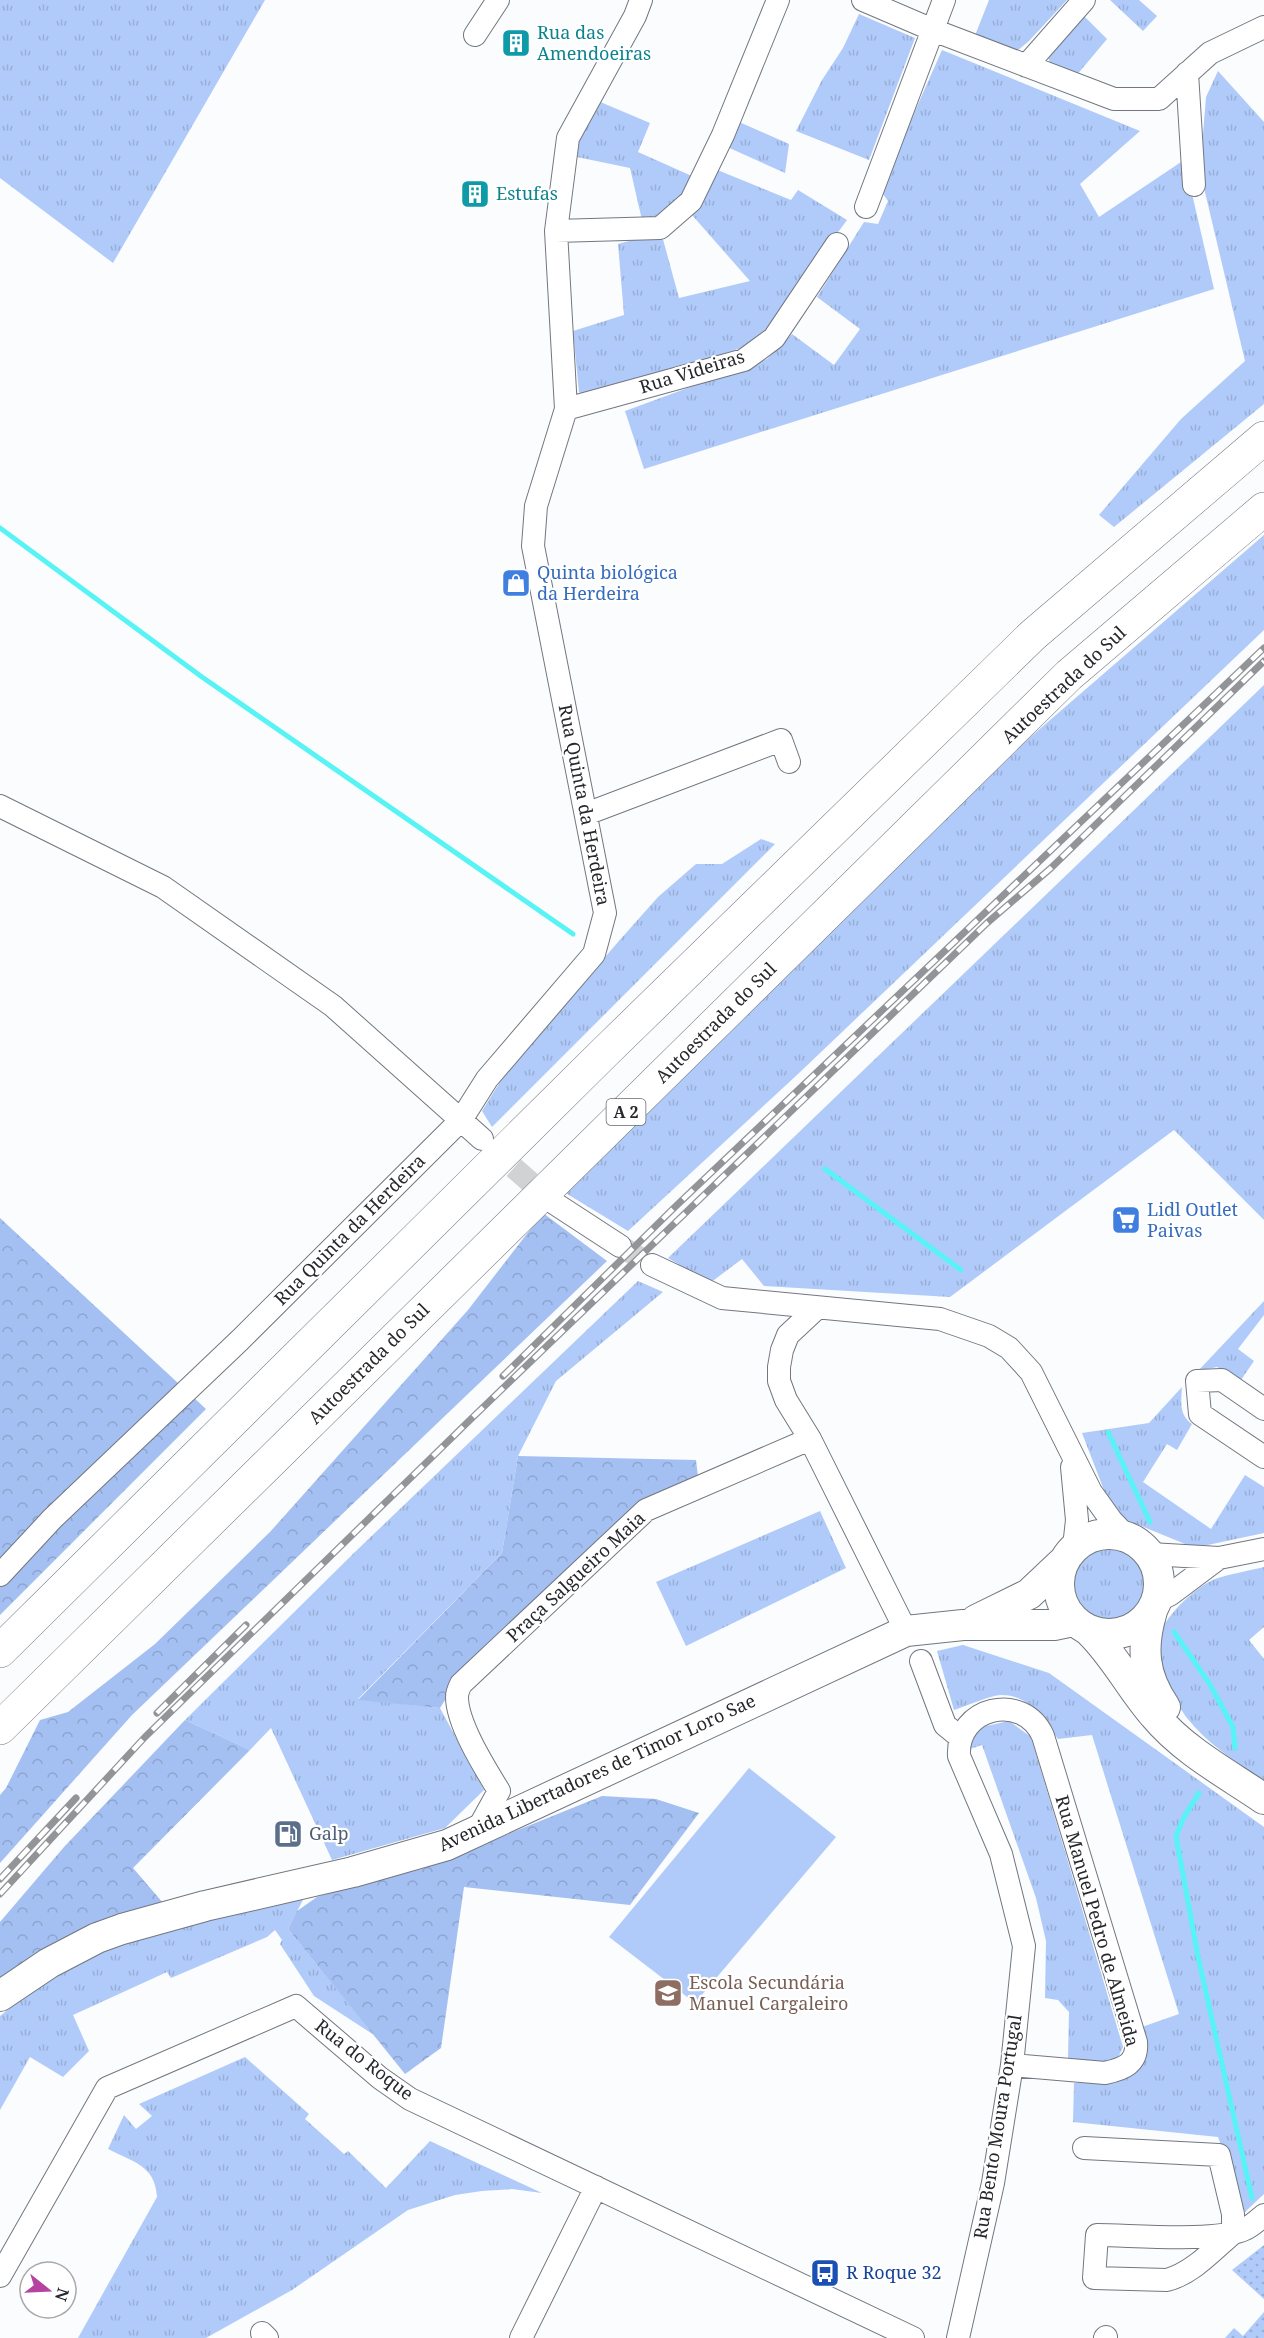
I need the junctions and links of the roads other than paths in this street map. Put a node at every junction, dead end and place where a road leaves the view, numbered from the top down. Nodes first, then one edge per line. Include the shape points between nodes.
1 (498, 0) edge
2 (641, 0) edge
3 (778, 0) edge
4 (863, 0) edge
5 (944, 0) edge
6 (1084, 0) edge
7 (1264, 27) edge
8 (933, 30) junction
9 (475, 35) dead end
10 (1026, 66) junction
11 (1187, 73) junction
12 (1194, 185) dead end
13 (866, 207) dead end
14 (556, 231) junction
15 (837, 244) dead end
16 (566, 409) junction
17 (1264, 438) edge
18 (1264, 509) edge
19 (789, 762) dead end
20 (0, 806) edge
21 (586, 814) junction
22 (461, 1120) junction
23 (482, 1139) tunnel mouth
24 (554, 1203) tunnel mouth
25 (620, 1246) tunnel mouth
26 (652, 1265) tunnel mouth
27 (817, 1308) junction
28 (1264, 1409) edge
29 (810, 1439) junction
30 (1070, 1450) junction
31 (1264, 1457) edge
32 (1139, 1546) junction
33 (1264, 1549) edge
34 (1069, 1554) junction
35 (1219, 1558) junction
36 (0, 1575) edge
37 (1154, 1606) junction
38 (963, 1625) junction
39 (1081, 1626) junction
40 (906, 1631) junction
41 (0, 1651) edge
42 (921, 1661) dead end
43 (0, 1728) edge
44 (961, 1738) junction
45 (1253, 1791) edge
46 (477, 1831) junction
47 (11, 1988) edge
48 (0, 2001) edge
49 (1012, 2065) junction
50 (1084, 2148) dead end
51 (596, 2187) junction
52 (1264, 2215) edge
53 (1233, 2233) junction
54 (0, 2276) edge
55 (521, 2338) edge
56 (913, 2338) edge
57 (958, 2338) edge

1 - 9 street
2 - 14 street, Rua Quinta da Herdeira via 568,138
3 - 14 street via 692,201 660,228
4 - 8 street
5 - 8 street
6 - 10 street
7 - 11 street via 1210,53
8 - 10 street
8 - 13 street
10 - 11 street via 1114,99 1159,99
11 - 12 street
14 - 16 street, Rua Quinta da Herdeira
15 - 16 street, Rua Videiras via 774,338 744,360
16 - 21 street, Rua Quinta da Herdeira via 536,506 533,546
17 - 41 highway via 1033,635
18 - 43 highway, Autoestrada do Sul / A 2 via 1069,675
19 - 21 street via 781,740
20 - 22 street via 163,886 333,1006
21 - 22 street, Rua Quinta da Herdeira via 605,913 594,954 487,1079
22 - 23 street
22 - 36 street, Rua Quinta da Herdeira via 240,1340 52,1519
24 - 25 street
26 - 27 street via 722,1298
27 - 29 street via 788,1335 778,1367 786,1400
27 - 30 street via 940,1319 989,1336 1009,1348 1031,1372
28 - 31 street via 1222,1380 1197,1381 1200,1414
29 - 40 street
29 - 46 street, Praça Salgueiro Maia via 646,1510 461,1684 456,1696 459,1708 475,1750 499,1791
30 - 32 street via 1091,1492 1111,1520
30 - 34 street via 1077,1520
32 - 34 main road via 1105,1534 1088,1538
32 - 35 street
32 - 37 main road via 1157,1568 1160,1585
33 - 35 street
34 - 38 main road, Avenida Libertadores de Timor Loro Sae via 1029,1594
34 - 39 main road via 1060,1572 1059,1590 1062,1603
35 - 37 street
37 - 39 main road via 1140,1625 1123,1633 1108,1635
37 - 45 main road via 1145,1639 1146,1663 1154,1688 1173,1718
38 - 39 main road, Avenida Libertadores de Timor Loro Sae
38 - 40 main road, Avenida Libertadores de Timor Loro Sae
39 - 45 main road via 1104,1646 1167,1729
40 - 46 main road, Avenida Libertadores de Timor Loro Sae
42 - 44 street via 945,1725
44 - 49 street, Rua Bento Moura Portugal via 959,1756 1001,1854 1024,1946
44 - 49 street, Rua Manuel Pedro de Almeida via 978,1717 1002,1710 1025,1714 1039,1727 1136,2042 1131,2063 1105,2073
46 - 47 main road, Avenida Libertadores de Timor Loro Sae via 447,1845 353,1872 122,1929 73,1950
47 - 48 main road, Avenida Libertadores de Timor Loro Sae
49 - 57 street, Rua Bento Moura Portugal via 993,2183
50 - 53 street via 1219,2155 1233,2214
51 - 54 street, Rua do Roque via 410,2099 296,2006 107,2088
51 - 55 street
51 - 56 street, Rua do Roque
52 - 53 street via 1248,2228
53 - 53 street via 1178,2277 1094,2278 1097,2235 1201,2237

